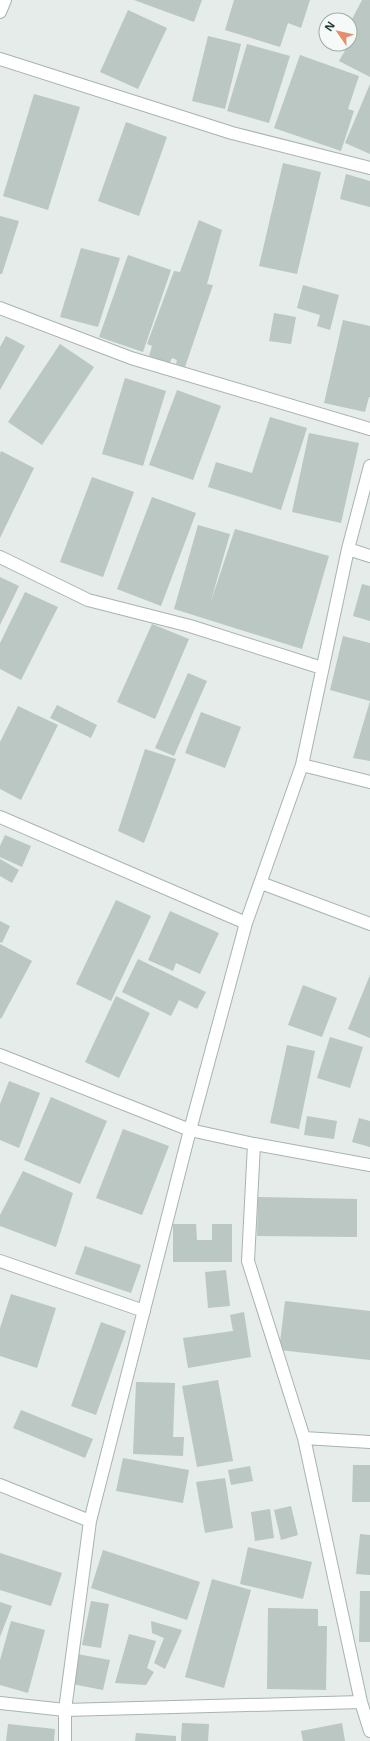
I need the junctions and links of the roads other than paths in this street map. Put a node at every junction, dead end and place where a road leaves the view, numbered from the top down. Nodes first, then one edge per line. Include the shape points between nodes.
1 (4, 0) edge
2 (0, 12) edge
3 (0, 59) edge
4 (370, 168) edge
5 (0, 308) edge
6 (370, 429) edge
7 (370, 466) edge
8 (348, 549) junction
9 (370, 556) edge
10 (0, 557) edge
11 (322, 668) junction
12 (302, 765) junction
13 (370, 782) edge
14 (0, 816) edge
15 (261, 883) junction
16 (246, 923) junction
17 (370, 924) edge
18 (0, 1055) edge
19 (190, 1130) junction
20 (254, 1144) junction
21 (370, 1165) edge
22 (0, 1261) edge
23 (144, 1311) junction
24 (304, 1438) junction
25 (370, 1442) edge
26 (0, 1485) edge
27 (90, 1521) junction
28 (361, 1702) junction
29 (0, 1703) edge
30 (65, 1710) junction
31 (370, 1731) edge
32 (65, 1741) edge

1 - 2 street
3 - 4 street via 232,133
5 - 6 street via 131,358
7 - 8 street
8 - 9 street
8 - 11 street
10 - 11 street via 88,600 190,626
11 - 12 street
12 - 13 street
12 - 15 street
14 - 16 street
15 - 16 street
15 - 17 street
16 - 19 street
18 - 19 street
19 - 20 street
19 - 23 street
20 - 21 street
20 - 24 street via 248,1260
22 - 23 street
23 - 27 street
24 - 25 street
24 - 28 street
26 - 27 street
27 - 30 street
28 - 30 street
28 - 31 street
29 - 30 street
30 - 32 street

